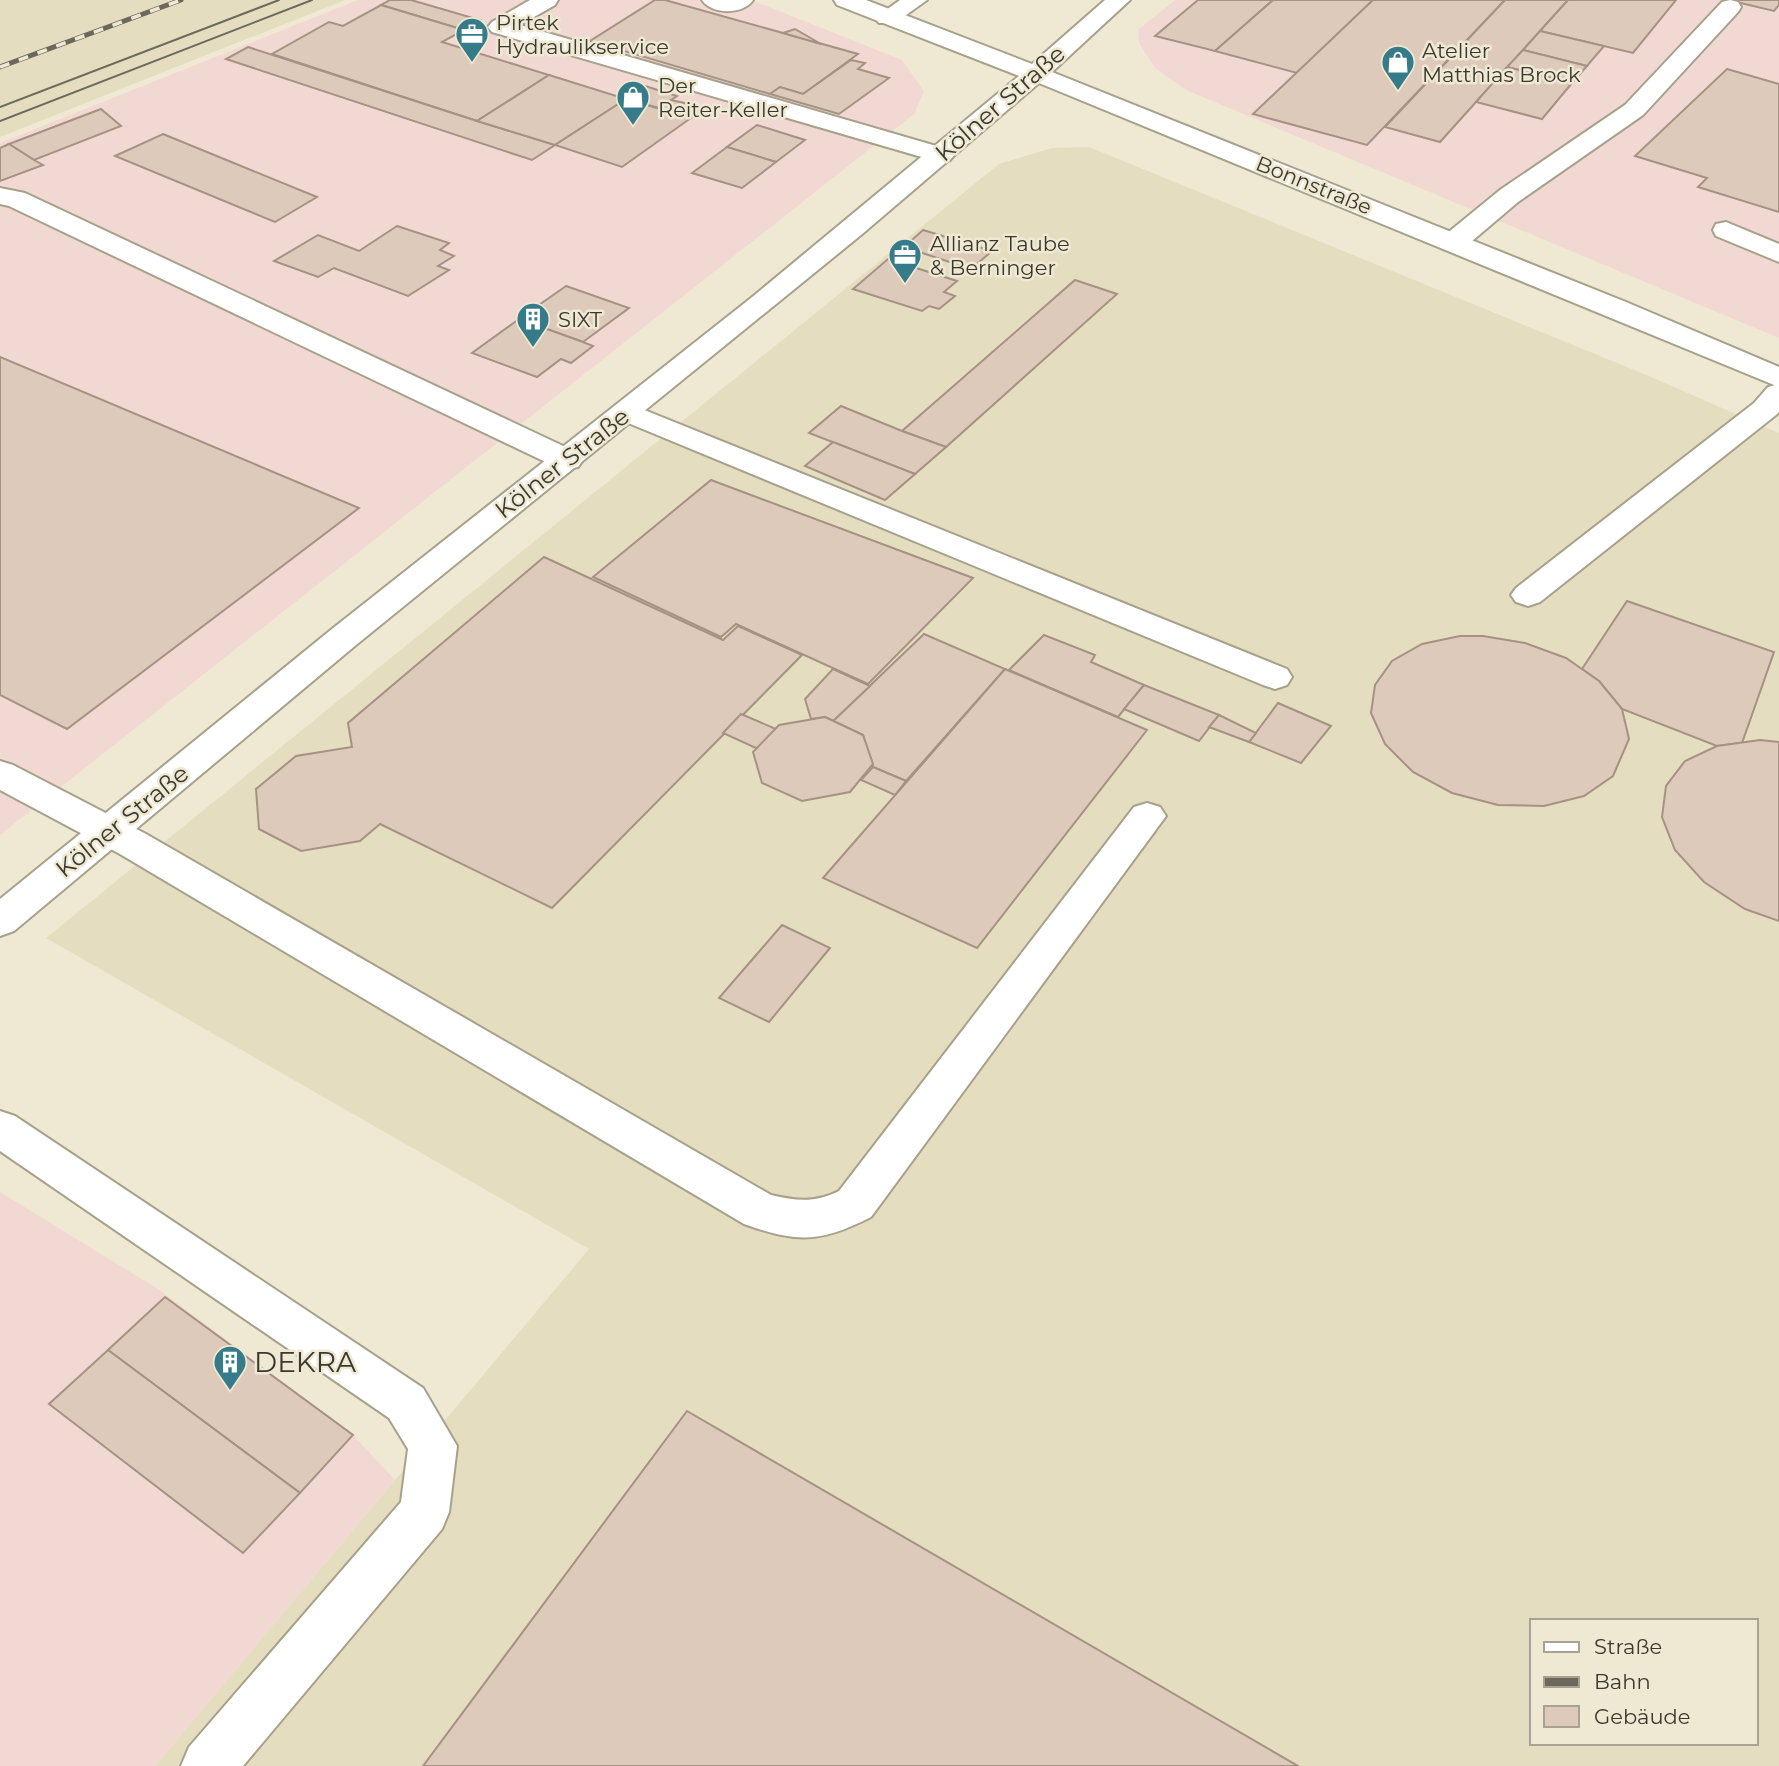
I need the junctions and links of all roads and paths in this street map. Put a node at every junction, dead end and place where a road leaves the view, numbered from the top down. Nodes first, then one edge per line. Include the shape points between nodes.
1 (547, 0) edge
2 (713, 0) edge
3 (742, 0) edge
4 (845, 0) edge
5 (916, 0) edge
6 (1119, 0) edge
7 (1730, 7) dead end
8 (887, 18) junction
9 (1035, 74) junction
10 (941, 155) junction
11 (0, 196) edge
12 (1726, 230) dead end
13 (1455, 242) junction
14 (1779, 254) edge
15 (1779, 378) edge
16 (1779, 393) edge
17 (627, 412) junction
18 (567, 460) junction
19 (1528, 595) dead end
20 (1275, 677) dead end
21 (0, 774) edge
22 (1147, 816) dead end
23 (108, 832) junction
24 (0, 920) edge
25 (0, 1128) edge
26 (208, 1766) edge

1 - 10 main road via 504,13 500,27
2 - 3 main road via 727,5
4 - 8 main road, Bonnstraße
5 - 8 main road
6 - 9 main road, Kölner Straße
7 - 13 main road via 1634,110 1509,197
8 - 9 main road, Bonnstraße
9 - 10 main road, Kölner Straße
9 - 13 main road, Bonnstraße
10 - 17 main road, Kölner Straße
11 - 18 main road via 16,199
12 - 14 main road
13 - 15 main road, Bonnstraße
16 - 19 main road
17 - 18 main road, Kölner Straße
17 - 20 main road
18 - 23 main road, Kölner Straße
21 - 23 main road
22 - 23 main road via 855,1204 830,1218 807,1222 760,1212
23 - 24 main road, Kölner Straße
25 - 26 main road via 406,1403 433,1446 424,1512

